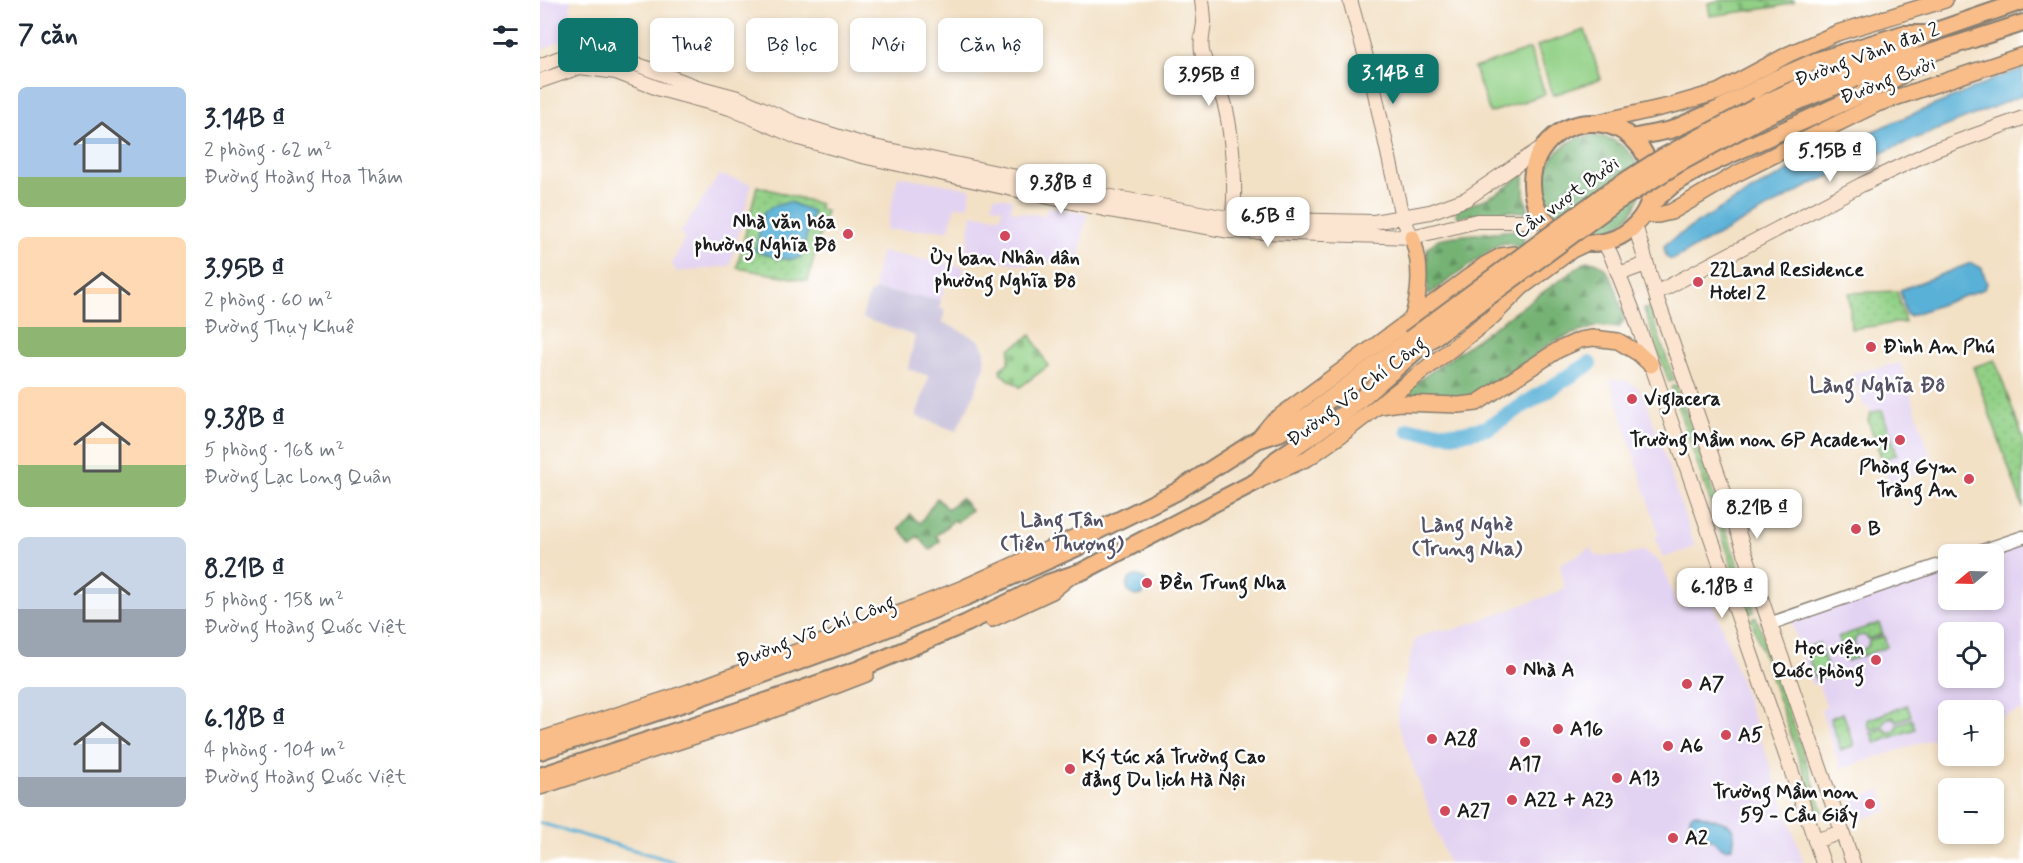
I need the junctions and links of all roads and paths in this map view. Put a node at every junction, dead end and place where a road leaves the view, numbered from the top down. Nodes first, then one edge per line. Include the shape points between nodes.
1 (1202, 0) edge
2 (1350, 0) edge
3 (1945, 0) edge
4 (2023, 1) edge
5 (2023, 23) edge
6 (1927, 34) junction
7 (1930, 54) junction
8 (2023, 55) edge
9 (540, 66) edge
10 (540, 81) edge
11 (750, 110) junction
12 (1760, 112) junction
13 (2023, 118) edge
14 (1594, 123) junction
15 (1631, 138) junction
16 (1544, 146) junction
17 (1642, 215) junction
18 (1402, 217) junction
19 (1545, 221) junction
20 (1231, 225) junction
21 (1412, 237) junction
22 (1595, 243) junction
23 (1646, 264) junction
24 (1619, 274) junction
25 (1522, 287) junction
26 (1656, 293) junction
27 (1412, 318) junction
28 (1414, 344) junction
29 (1651, 365) junction
30 (1377, 407) junction
31 (1251, 444) junction
32 (1257, 481) junction
33 (1097, 531) junction
34 (2023, 537) edge
35 (2002, 544) edge
36 (1938, 565) edge
37 (1069, 577) junction
38 (1769, 624) junction
39 (540, 740) edge
40 (540, 751) edge
41 (540, 776) edge
42 (540, 787) edge
43 (1842, 832) junction
44 (1815, 841) junction
45 (1823, 863) edge
46 (1853, 863) edge

1 - 20 main road via 1204,62 1226,107 1232,149
2 - 18 main road
3 - 14 main road via 1837,33 1718,92
4 - 6 highway, Đường Vành đai 2
5 - 7 highway, Đường Vành đai 2
6 - 12 highway, Đường Vành đai 2 via 1812,80
6 - 15 highway via 1903,34 1816,61 1671,130
7 - 12 highway, Đường Vành đai 2
7 - 17 highway via 1889,82 1701,168 1675,183
8 - 17 main road, Đường Bưởi via 1877,104 1734,175 1671,212
9 - 11 main road via 576,52 594,51 631,61
10 - 11 main road via 573,68 588,68 616,72 660,89
11 - 20 main road via 799,138 864,150 1104,209
12 - 28 highway, Cầu vượt Bưởi, bridge via 1663,158 1608,192
13 - 26 main road via 1926,154
14 - 15 highway via 1620,130
14 - 16 highway via 1566,128
15 - 17 highway via 1650,170 1651,188
16 - 18 main road via 1466,199
16 - 19 highway via 1536,160 1532,183 1536,207
17 - 22 highway via 1617,238
17 - 23 main road
18 - 20 main road via 1374,222
18 - 21 main road
19 - 21 main road via 1478,221
19 - 22 highway via 1564,236
20 - 21 main road
21 - 27 main road via 1420,281
22 - 24 main road
22 - 25 main road, Đường Võ Chí Công via 1572,249
23 - 24 main road
23 - 26 main road
24 - 29 main road
25 - 27 main road, Đường Võ Chí Công via 1526,268 1514,254 1501,256
25 - 30 main road, Đường Võ Chí Công via 1491,318
26 - 38 main road
27 - 31 main road, Đường Võ Chí Công via 1272,422
28 - 31 highway via 1279,433
28 - 32 highway via 1342,415 1277,459
29 - 30 main road via 1618,341 1580,340 1477,402
29 - 44 main road
30 - 32 main road, Đường Võ Chí Công via 1308,458
31 - 33 highway, Đường Võ Chí Công via 1176,492
32 - 37 highway, Đường Võ Chí Công
33 - 39 main road, Đường Võ Chí Công via 906,611 689,692
33 - 40 highway, Đường Võ Chí Công via 1080,546 1054,558 863,638
34 - 35 street
36 - 38 street
37 - 41 highway, Đường Võ Chí Công via 856,669
37 - 42 main road, Đường Võ Chí Công via 1052,591 944,642 837,686
38 - 43 main road
43 - 44 main road
43 - 46 main road
44 - 45 main road

